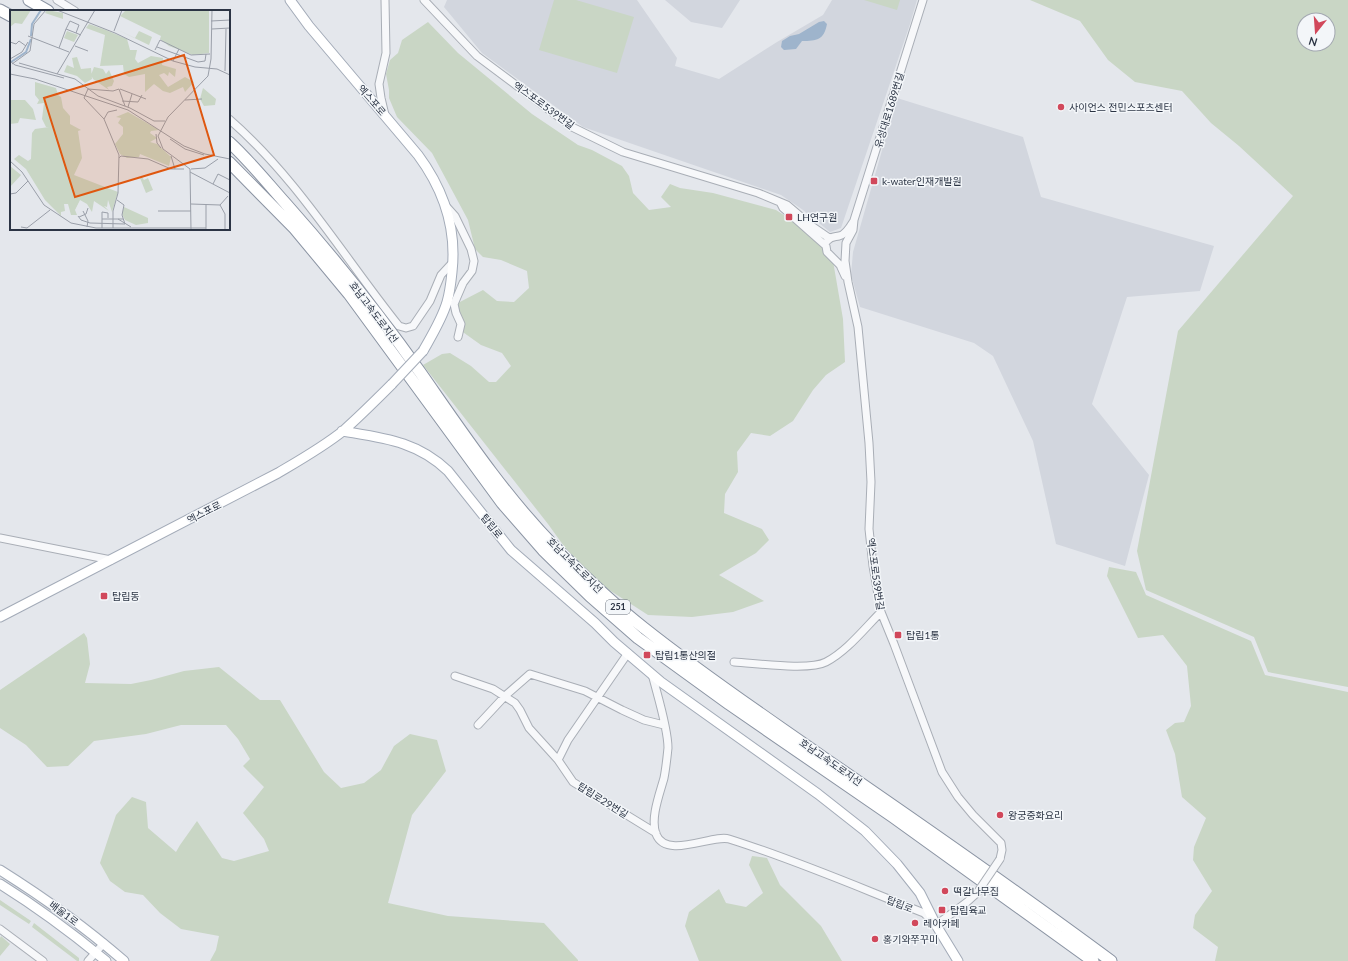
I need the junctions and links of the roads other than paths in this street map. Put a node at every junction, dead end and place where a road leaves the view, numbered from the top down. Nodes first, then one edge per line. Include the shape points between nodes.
1 (29, 0) edge
2 (57, 0) edge
3 (290, 0) edge
4 (385, 0) edge
5 (424, 0) edge
6 (923, 0) edge
7 (0, 10) edge
8 (46, 10) edge
9 (73, 10) edge
10 (10, 15) edge
11 (386, 116) junction
12 (230, 120) edge
13 (230, 143) edge
14 (230, 163) edge
15 (780, 202) junction
16 (446, 206) junction
17 (854, 220) junction
18 (839, 236) junction
19 (829, 238) junction
20 (846, 243) junction
21 (826, 246) junction
22 (845, 252) junction
23 (832, 256) junction
24 (453, 262) junction
25 (848, 282) junction
26 (458, 337) dead end
27 (342, 431) junction
28 (0, 538) edge
29 (112, 560) junction
30 (881, 612) junction
31 (0, 617) edge
32 (628, 653) junction
33 (734, 662) dead end
34 (652, 674) junction
35 (456, 676) dead end
36 (505, 696) junction
37 (597, 697) junction
38 (478, 725) dead end
39 (664, 725) junction
40 (558, 760) junction
41 (656, 833) junction
42 (0, 870) edge
43 (0, 884) edge
44 (936, 924) junction
45 (0, 929) edge
46 (104, 943) junction
47 (95, 953) junction
48 (34, 958) edge
49 (43, 961) edge
50 (88, 961) edge
51 (106, 961) edge
52 (124, 961) edge
53 (958, 961) edge
54 (1093, 961) edge
55 (1111, 961) edge

1 - 8 highway
2 - 9 street
3 - 11 main road, 엑스포로
4 - 11 street via 386,53 379,84
5 - 15 street, 엑스포로539번길 via 477,56 572,127 623,152
6 - 17 street, 유성대로1689번길
7 - 10 highway
11 - 16 main road, 엑스포로 via 429,170
12 - 24 street via 298,191 399,326 413,326 430,301 442,275
13 - 55 highway, 호남고속도로지선 / 251 via 301,221 355,286 511,496 551,543 596,588 643,628 728,690
14 - 54 highway, 호남고속도로지선 / 251 via 295,229 349,294 502,503 543,550 590,596 638,638
15 - 19 street, 엑스포로539번길
15 - 21 street via 783,208
16 - 24 main road, 엑스포로 via 451,224
16 - 26 street, 엑스포로 via 455,216 474,261 472,272 463,283 454,304 461,324
17 - 18 street
17 - 20 street, 유성대로1689번길 via 853,230
18 - 19 street
18 - 20 street
19 - 21 street
20 - 22 street
21 - 23 street via 827,252
22 - 23 street via 839,256
22 - 25 street
23 - 25 street via 840,265
24 - 27 main road, 엑스포로, bridge via 447,302 423,351 368,409
25 - 30 street, 엑스포로539번길 via 858,327 870,442 869,529
27 - 29 main road, 엑스포로 via 278,473
27 - 32 main road, 탑립로 via 394,440 410,445 438,461 511,550
28 - 29 street
29 - 31 main road, 엑스포로
30 - 33 street via 844,649 825,663 802,666
30 - 44 street, 엑스포로539번길, bridge via 942,772 958,797 1001,843 1000,859 977,893
32 - 34 main road, 탑립로
32 - 37 street
34 - 39 street
34 - 44 main road, 탑립로 via 865,831 897,864 920,893
35 - 36 street, 탑립로29번길
36 - 37 street via 530,674
36 - 38 street
36 - 40 street, 탑립로29번길 via 515,703 529,728
37 - 39 street via 644,720
37 - 40 street via 568,740
39 - 41 street via 668,747 656,807
40 - 41 street, 탑립로29번길 via 573,782
41 - 44 street, 탑립로 via 660,841 670,845 691,846 725,838 769,851 924,913
42 - 46 main road, 배울1로 via 39,894
43 - 47 main road, 배울1로 via 42,911
44 - 53 main road
45 - 48 street
46 - 47 street
46 - 52 main road, 배울1로
47 - 50 street
47 - 51 main road, 배울1로
48 - 49 street

